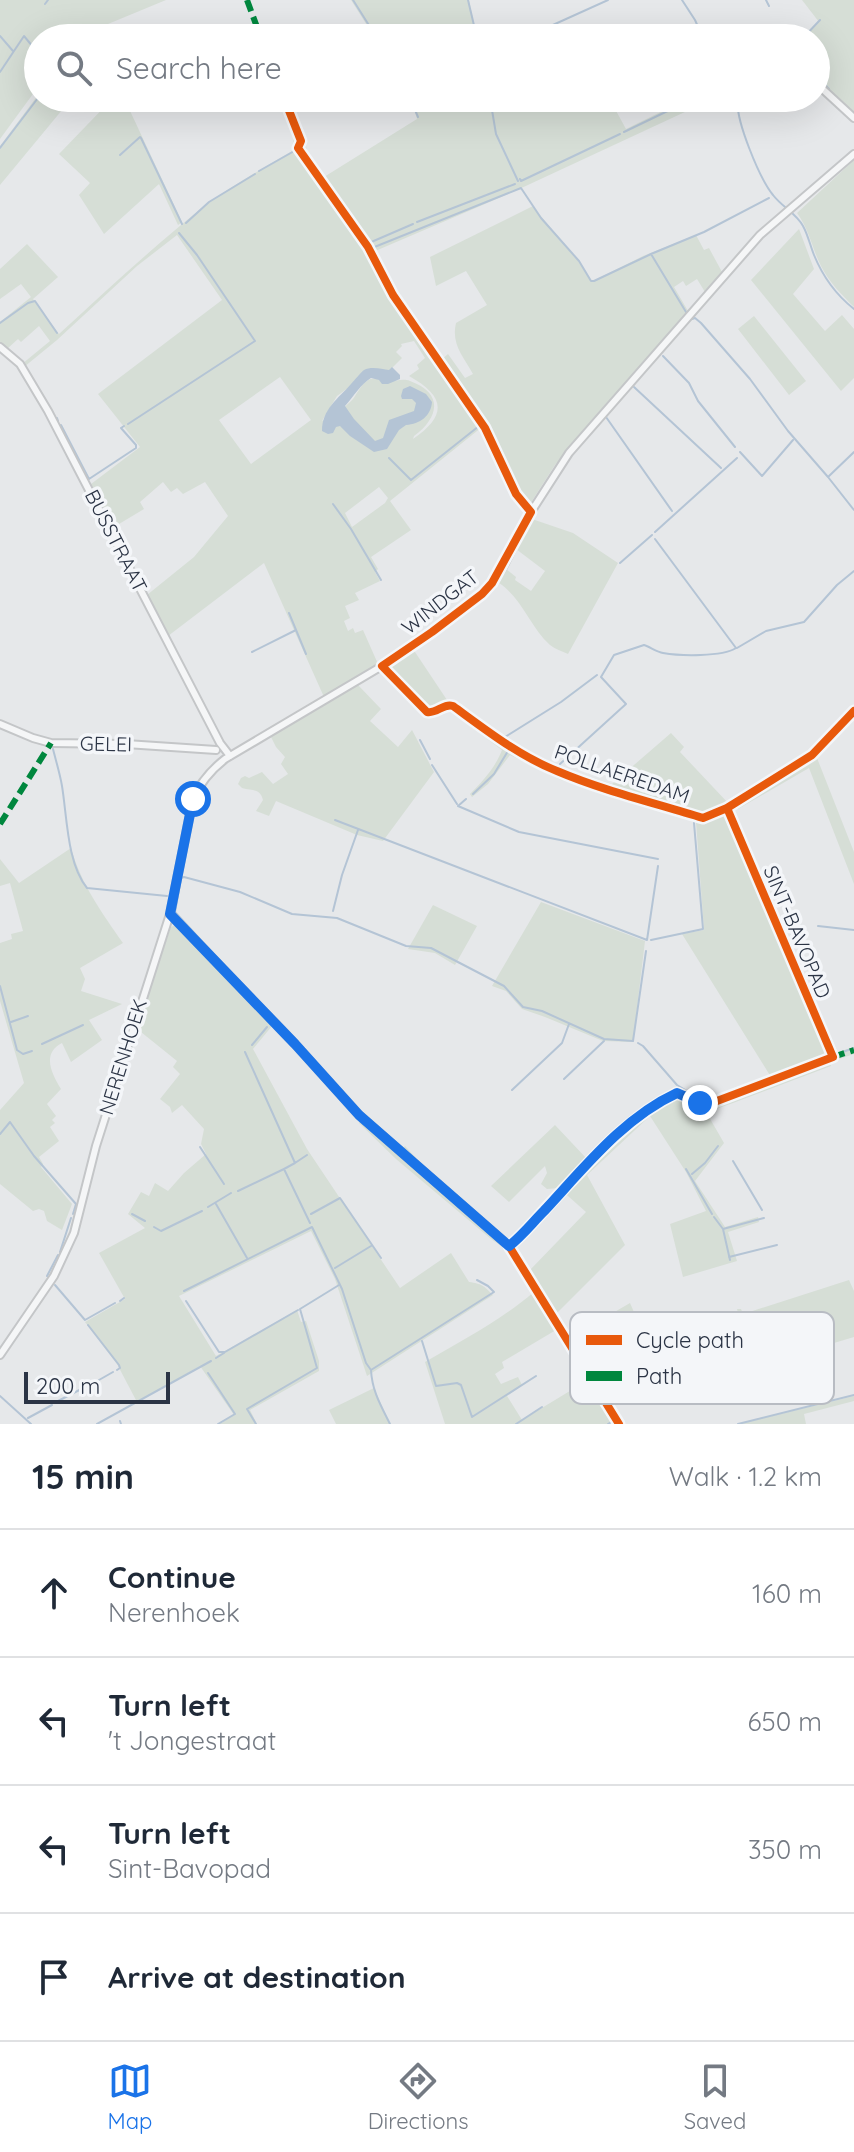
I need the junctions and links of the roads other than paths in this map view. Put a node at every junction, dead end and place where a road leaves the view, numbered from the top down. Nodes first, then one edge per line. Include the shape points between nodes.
1 (830, 96) edge
2 (854, 118) edge
3 (854, 154) edge
4 (0, 347) edge
5 (382, 666) junction
6 (854, 711) edge
7 (0, 724) edge
8 (218, 746) junction
9 (230, 756) junction
10 (210, 773) junction
11 (727, 808) junction
12 (170, 914) junction
13 (509, 1246) junction
14 (570, 1345) edge
15 (0, 1355) edge
16 (607, 1404) edge
17 (619, 1424) edge

1 - 2 street
3 - 5 street, WINDGAT via 760,235 569,453 482,594
4 - 8 street, BUSSTRAAT via 20,364 48,411
5 - 9 street, WINDGAT
5 - 11 street, POLLAEREDAM via 427,712 453,706 557,772 703,818
6 - 11 street, POLLAEREDAM via 812,755
7 - 8 street, GELEI via 51,743
8 - 9 street, BUSSTRAAT
8 - 10 street
9 - 10 street, NERENHOEK
10 - 12 street, NERENHOEK via 193,799
11 - 13 street, SINT-BAVOPAD via 833,1057 709,1104 677,1093 661,1101 600,1151
12 - 13 street via 359,1115
12 - 15 street, NERENHOEK via 96,1146 74,1233 54,1276
13 - 14 street
16 - 17 street

